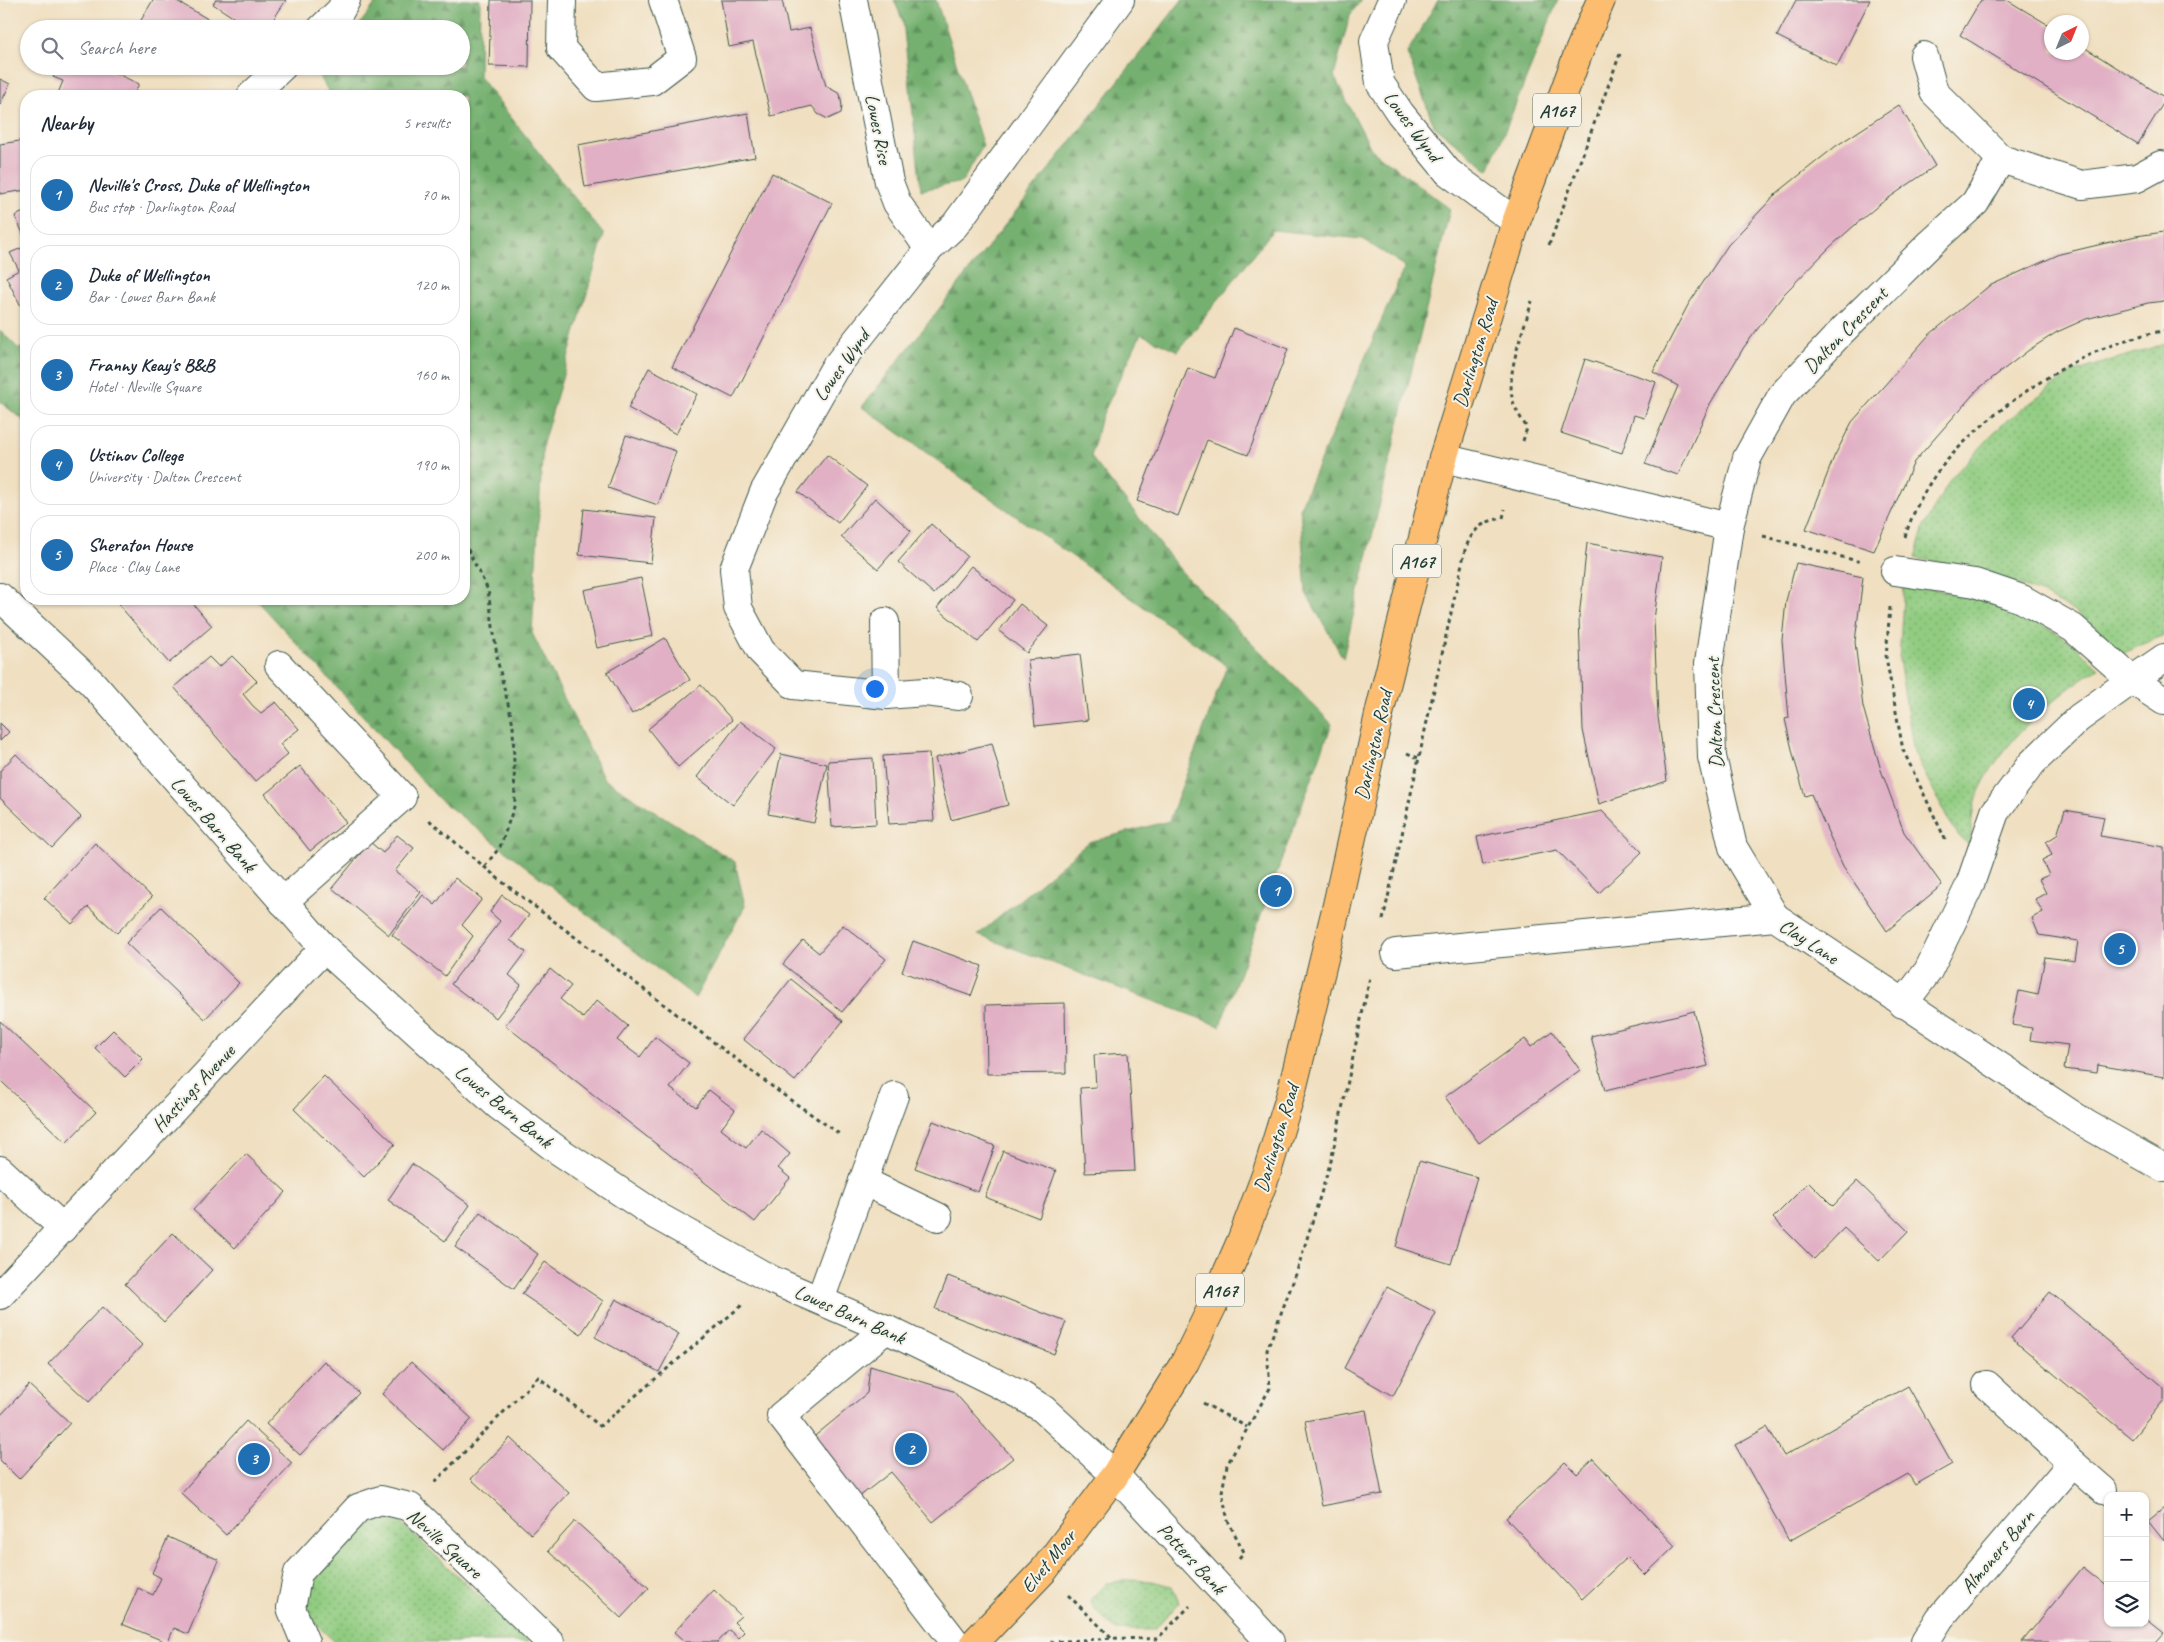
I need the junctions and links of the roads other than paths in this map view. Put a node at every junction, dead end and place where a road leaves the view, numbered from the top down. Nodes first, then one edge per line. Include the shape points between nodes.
1 (346, 0) edge
2 (562, 0) edge
3 (663, 0) edge
4 (853, 0) edge
5 (1120, 0) edge
6 (1392, 0) edge
7 (1601, 0) edge
8 (330, 20) edge
9 (1924, 56) dead end
10 (2001, 159) junction
11 (2161, 165) dead end
12 (1516, 222) junction
13 (929, 249) junction
14 (1442, 458) junction
15 (1729, 527) junction
16 (1895, 572) road end
17 (0, 597) edge
18 (884, 622) dead end
19 (2164, 658) edge
20 (279, 665) dead end
21 (2132, 680) junction
22 (886, 694) junction
23 (959, 696) dead end
24 (2164, 701) edge
25 (283, 902) junction
26 (1775, 917) junction
27 (324, 948) junction
28 (1396, 953) dead end
29 (1903, 1004) junction
30 (894, 1096) dead end
31 (2164, 1168) edge
32 (867, 1169) junction
33 (0, 1170) edge
34 (938, 1217) dead end
35 (62, 1228) junction
36 (0, 1295) edge
37 (820, 1300) junction
38 (886, 1329) junction
39 (1987, 1385) dead end
40 (2072, 1463) junction
41 (1115, 1475) junction
42 (2103, 1490) dead end
43 (305, 1642) edge
44 (550, 1642) edge
45 (956, 1642) edge
46 (975, 1642) edge
47 (1270, 1642) edge
48 (1926, 1642) edge

1 - 8 street
2 - 3 street via 561,48 596,87 652,81 682,58
4 - 13 street, Lowes Rise via 889,182 897,203
5 - 13 street, Lowes Wynd via 955,225
6 - 12 street, Lowes Wynd via 1374,42 1380,83 1448,172
7 - 12 highway, Darlington Road / A167
9 - 10 street via 1934,92
10 - 11 street via 2082,185 2137,178
10 - 15 street, Dalton Crescent via 1975,203 1843,330 1782,395 1746,458
12 - 14 highway, Darlington Road / A167
13 - 22 street, Lowes Wynd via 834,369 764,492 734,569 738,608 761,650 794,685
14 - 15 street
14 - 41 highway, Darlington Road / A167 via 1292,1090 1267,1172 1213,1305 1171,1386
15 - 26 street, Dalton Crescent via 1709,663 1712,757 1733,847
16 - 21 street via 1975,583 2022,598 2073,628
17 - 25 street, Lowes Barn Bank via 92,683
18 - 22 street
19 - 21 street
20 - 25 street via 402,797
21 - 24 street
21 - 29 street via 2079,718 2032,763 1995,812 1969,887 1928,971
22 - 23 street, Lowes Wynd via 925,692
25 - 27 street, Lowes Barn Bank
26 - 28 street, Clay Lane
26 - 29 street, Clay Lane
27 - 35 street, Hastings Avenue
27 - 37 street, Lowes Barn Bank via 499,1106 556,1149 657,1216 772,1280
29 - 31 street, Clay Lane via 2086,1124
30 - 32 street
32 - 34 street
32 - 37 street
33 - 35 street
35 - 36 street, Hastings Avenue
37 - 38 street, Lowes Barn Bank
38 - 41 street, Lowes Barn Bank via 1019,1394 1042,1409
38 - 45 street via 781,1416
39 - 40 street
40 - 42 street
40 - 48 street, Almoners Barn via 1940,1618
41 - 46 highway, Elvet Moor / A167 via 1044,1570
41 - 47 street, Potters Bank
43 - 44 street, Neville Square via 291,1608 298,1573 358,1508 381,1500 410,1507

